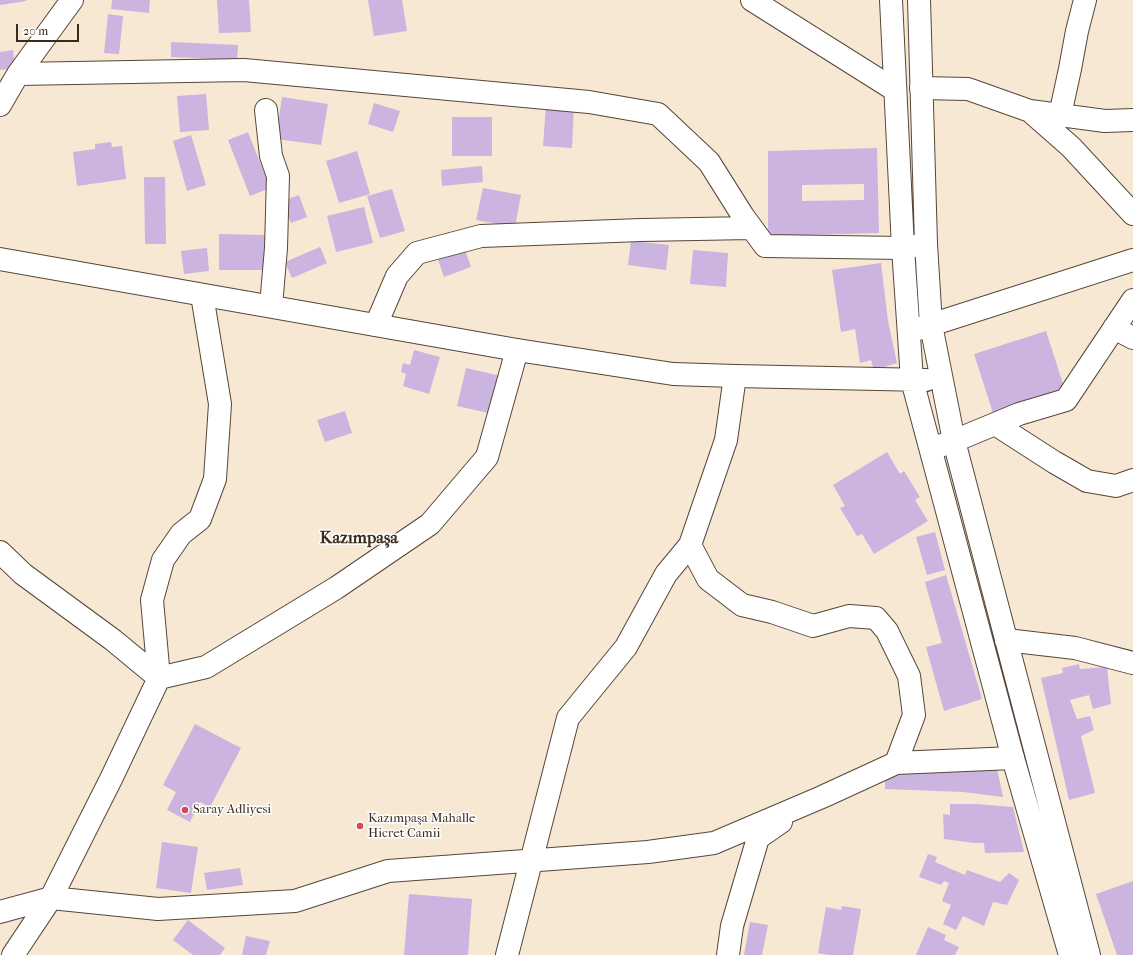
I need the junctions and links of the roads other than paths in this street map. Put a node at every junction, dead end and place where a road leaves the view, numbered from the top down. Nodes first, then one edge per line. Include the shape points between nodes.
1 (72, 0) edge
2 (752, 0) edge
3 (891, 0) edge
4 (919, 0) edge
5 (1085, 0) edge
6 (18, 74) junction
7 (921, 88) junction
8 (895, 90) junction
9 (0, 105) edge
10 (266, 110) dead end
11 (1030, 111) junction
12 (1060, 115) junction
13 (1133, 120) edge
14 (1133, 214) edge
15 (751, 228) junction
16 (926, 244) junction
17 (903, 248) junction
18 (0, 259) edge
19 (1133, 260) edge
20 (202, 295) junction
21 (1133, 300) edge
22 (271, 306) junction
23 (376, 325) junction
24 (931, 325) junction
25 (1114, 328) junction
26 (909, 332) junction
27 (1133, 338) edge
28 (517, 350) junction
29 (735, 376) junction
30 (912, 380) junction
31 (943, 381) junction
32 (995, 424) junction
33 (954, 441) junction
34 (931, 449) junction
35 (1133, 480) edge
36 (690, 545) junction
37 (0, 552) edge
38 (1006, 640) junction
39 (1133, 663) edge
40 (159, 678) junction
41 (1013, 758) junction
42 (896, 763) junction
43 (801, 806) junction
44 (533, 860) junction
45 (51, 898) junction
46 (0, 912) edge
47 (13, 955) edge
48 (507, 955) edge
49 (728, 955) edge
50 (1070, 955) edge
51 (1089, 955) edge

1 - 6 street
2 - 8 street
3 - 8 street
4 - 7 street
5 - 12 street
6 - 9 street
6 - 15 street via 244,70 589,102 658,114 709,162
7 - 11 street via 968,89
7 - 16 street
8 - 17 street
10 - 22 street via 271,156 278,176
11 - 12 street
11 - 14 street via 1071,147
12 - 13 street via 1105,121
15 - 17 street via 765,246
15 - 23 street via 481,236 417,253 397,276
16 - 17 street
16 - 24 street
17 - 26 street
18 - 20 street
19 - 24 street
20 - 22 street
20 - 40 street via 220,404 215,479 200,519 181,534 164,560 152,600
21 - 25 street
22 - 23 street
23 - 28 street
24 - 26 street
24 - 31 street
25 - 27 street
25 - 32 street via 1066,400
26 - 30 street
28 - 29 street via 673,374
28 - 40 street via 487,456 430,524 336,588 206,667
29 - 30 street
29 - 36 street via 726,440
30 - 31 street
30 - 34 street
31 - 33 street
32 - 33 street
32 - 35 street via 1087,481 1116,486
33 - 34 street
33 - 38 street
34 - 41 street
36 - 42 street via 708,579 742,605 813,626 849,616 876,618 887,631 909,676 914,715
36 - 44 street via 666,574 626,647 568,718
37 - 40 street via 23,574
38 - 39 street via 1075,648
38 - 51 street
40 - 45 street via 112,780
41 - 42 street
41 - 50 street
42 - 43 street
43 - 44 street via 714,843 648,852
43 - 49 street via 758,838 732,926
44 - 45 street via 388,871 295,901 158,909
44 - 48 street
45 - 46 street
45 - 47 street

